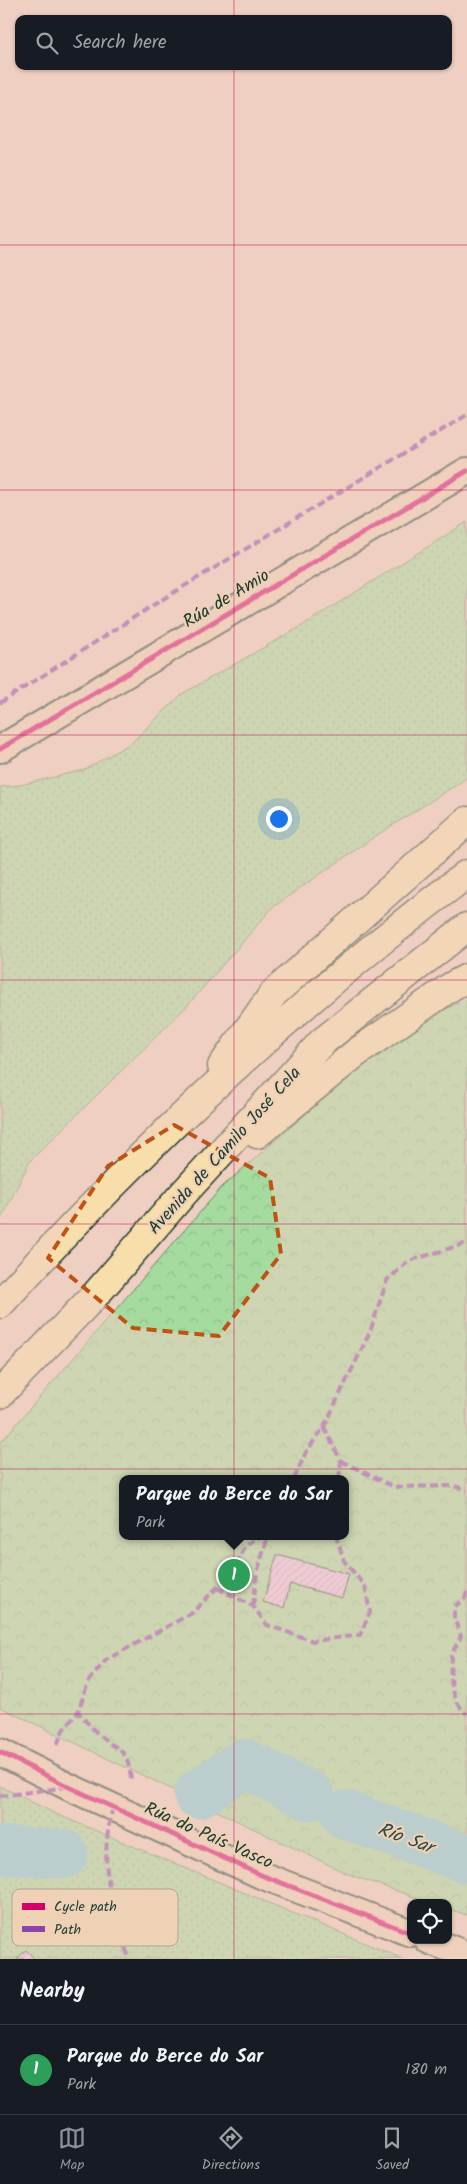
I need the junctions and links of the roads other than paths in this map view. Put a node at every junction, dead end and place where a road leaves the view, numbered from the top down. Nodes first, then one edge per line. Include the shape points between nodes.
1 (467, 471) edge
2 (0, 750) edge
3 (467, 821) edge
4 (467, 874) edge
5 (467, 927) edge
6 (467, 978) edge
7 (192, 1107) junction
8 (182, 1195) junction
9 (0, 1304) edge
10 (0, 1394) edge
11 (0, 1752) edge
12 (407, 1932) edge
13 (438, 1944) edge
14 (467, 1955) edge

1 - 2 street, Rúa de Amio
3 - 7 highway via 274,993
4 - 7 highway via 344,971
5 - 8 highway, Avenida de Camilo José Cela via 322,1042
6 - 8 highway via 356,1053
7 - 9 highway
8 - 10 highway, Avenida de Camilo José Cela via 97,1293
11 - 12 street, Rúa do País Vasco via 261,1875
13 - 14 street

